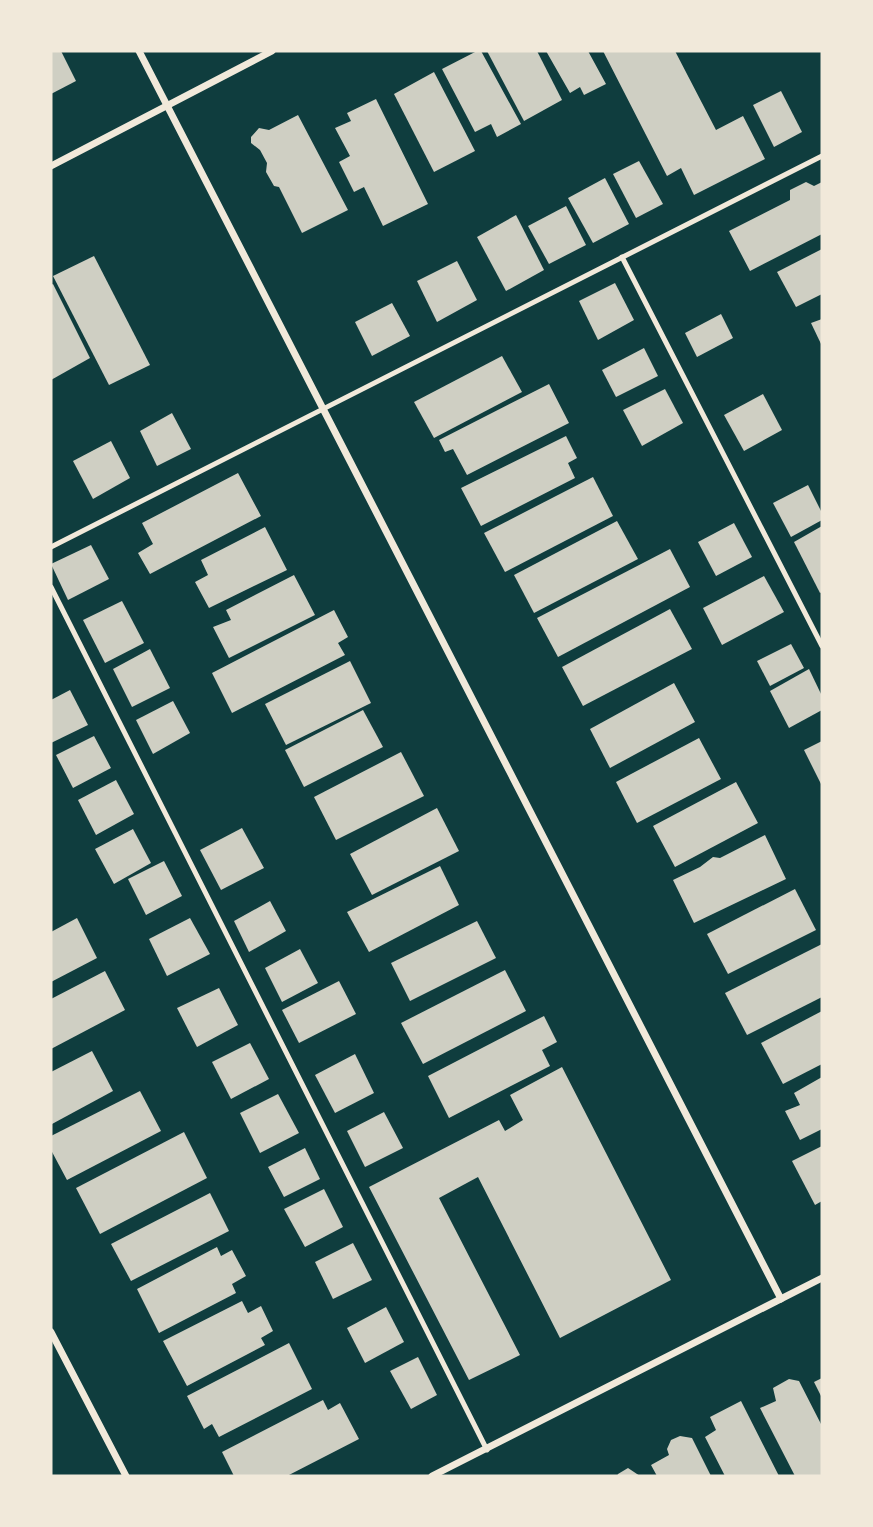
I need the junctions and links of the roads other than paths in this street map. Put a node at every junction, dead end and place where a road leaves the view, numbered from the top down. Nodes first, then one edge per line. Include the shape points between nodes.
1 (139, 51) edge
2 (272, 51) edge
3 (167, 105) junction
4 (822, 156) edge
5 (51, 166) edge
6 (622, 257) junction
7 (324, 409) junction
8 (51, 547) edge
9 (51, 587) edge
10 (822, 646) edge
11 (822, 1278) edge
12 (781, 1299) junction
13 (51, 1332) edge
14 (487, 1450) junction
15 (125, 1476) edge
16 (432, 1476) edge

1 - 3 street
2 - 3 street
3 - 5 street
3 - 7 street
4 - 6 lane
6 - 7 lane
6 - 10 lane
7 - 8 lane
7 - 12 street
9 - 14 lane
11 - 12 street
12 - 14 street
13 - 15 street
14 - 16 street

